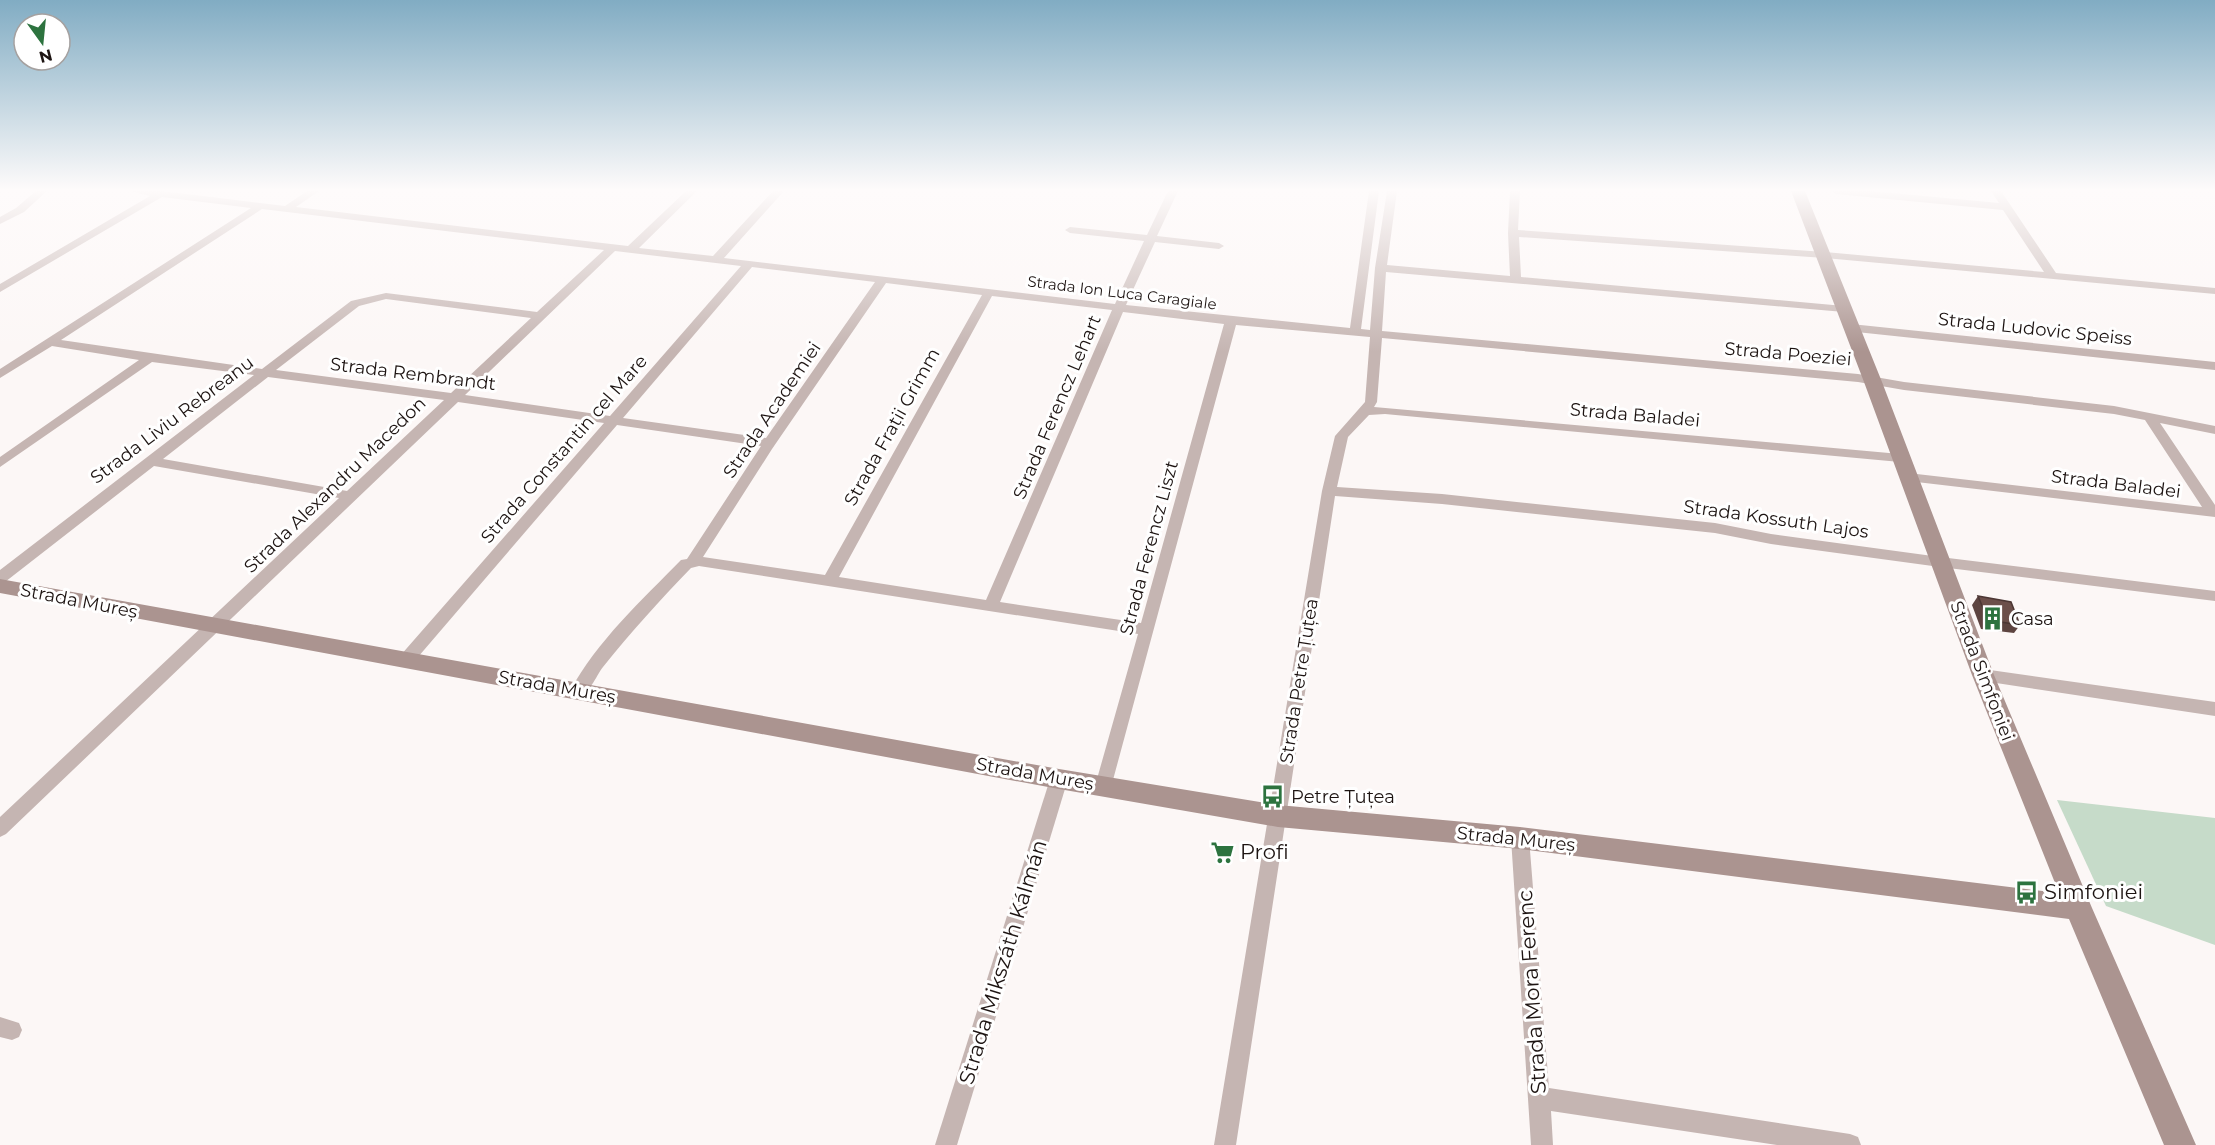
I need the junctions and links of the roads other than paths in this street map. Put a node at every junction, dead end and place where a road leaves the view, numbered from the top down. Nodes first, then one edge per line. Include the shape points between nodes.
1 (75, 244) edge
2 (201, 244) edge
3 (592, 244) edge
4 (636, 244) edge
5 (730, 244) edge
6 (1149, 244) edge
7 (1204, 244) edge
8 (1367, 244) edge
9 (1384, 244) edge
10 (1514, 244) edge
11 (1675, 244) edge
12 (1821, 244) edge
13 (2031, 244) edge
14 (1219, 246) dead end
15 (613, 247) junction
16 (631, 249) junction
17 (1825, 255) junction
18 (717, 259) junction
19 (1365, 261) junction
20 (750, 263) junction
21 (1381, 266) junction
22 (2052, 276) junction
23 (883, 279) junction
24 (1516, 281) junction
25 (0, 289) edge
26 (2197, 290) junction
27 (2215, 291) edge
28 (989, 292) junction
29 (2215, 297) edge
30 (1119, 308) junction
31 (539, 316) junction
32 (1848, 318) junction
33 (1231, 321) junction
34 (1355, 333) junction
35 (1376, 335) junction
36 (51, 342) junction
37 (150, 358) junction
38 (2215, 366) edge
39 (267, 373) junction
40 (0, 374) edge
41 (1874, 381) junction
42 (453, 397) junction
43 (1365, 411) junction
44 (2149, 416) junction
45 (614, 420) junction
46 (2215, 430) edge
47 (770, 443) junction
48 (150, 461) junction
49 (0, 463) edge
50 (1904, 468) junction
51 (1329, 491) junction
52 (351, 496) junction
53 (692, 562) junction
54 (1940, 562) junction
55 (828, 580) junction
56 (1, 585) edge
57 (2215, 596) edge
58 (991, 606) junction
59 (213, 627) junction
60 (1147, 630) junction
61 (406, 660) junction
62 (1983, 675) junction
63 (578, 691) junction
64 (2215, 709) edge
65 (1059, 779) junction
66 (1104, 786) junction
67 (1278, 816) junction
68 (0, 830) edge
69 (1520, 838) junction
70 (2078, 908) junction
71 (1540, 1098) junction
72 (946, 1145) edge
73 (1225, 1145) edge
74 (1542, 1145) edge
75 (1850, 1145) edge
76 (2180, 1145) edge

1 - 25 street
2 - 36 street
3 - 15 street, Strada Ion Luca Caragiale
4 - 16 street
5 - 18 street
6 - 30 street, Strada Ferencz Lehart
7 - 14 street
8 - 19 street
9 - 21 street, Strada Petre Țuțea
10 - 24 street
11 - 17 street
12 - 17 street, Strada Simfoniei
13 - 22 street
15 - 16 street, Strada Ion Luca Caragiale
15 - 31 street, Strada Alexandru Macedon
16 - 18 street, Strada Ion Luca Caragiale
17 - 22 street
17 - 32 street, Strada Simfoniei
18 - 20 street, Strada Ion Luca Caragiale
19 - 21 street, Strada Ludovic Speiss
19 - 34 street
20 - 23 street, Strada Ion Luca Caragiale
20 - 45 street, Strada Constantin cel Mare
21 - 24 street, Strada Ludovic Speiss
21 - 35 street, Strada Petre Țuțea
22 - 26 street
23 - 28 street, Strada Ion Luca Caragiale
23 - 47 street, Strada Academiei
24 - 32 street, Strada Ludovic Speiss
26 - 27 street
26 - 29 street
28 - 30 street, Strada Ion Luca Caragiale
28 - 55 street, Strada Frații Grimm
30 - 33 street, Strada Ion Luca Caragiale
30 - 58 street, Strada Ferencz Lehart
31 - 39 street, Strada Liviu Rebreanu via 386,296 370,298 355,303 333,319
31 - 42 street, Strada Alexandru Macedon
32 - 38 street, Strada Ludovic Speiss
32 - 41 street, Strada Simfoniei
33 - 34 street, Strada Ion Luca Caragiale
33 - 60 street, Strada Ferencz Liszt
34 - 35 street, Strada Poeziei
35 - 41 street, Strada Poeziei
35 - 43 street, Strada Petre Țuțea via 1371,402
36 - 37 street, Strada Rembrandt
36 - 40 street
37 - 39 street, Strada Rembrandt
37 - 49 street
39 - 42 street, Strada Rembrandt
39 - 48 street, Strada Liviu Rebreanu
41 - 44 street, Strada Poeziei
41 - 50 street, Strada Simfoniei
42 - 45 street, Strada Rembrandt
42 - 52 street, Strada Alexandru Macedon
43 - 50 street, Strada Baladei via 1385,410
43 - 51 street, Strada Petre Țuțea via 1342,436
44 - 46 street, Strada Poeziei
44 - 50 street, Strada Baladei via 2213,513
45 - 47 street, Strada Rembrandt
45 - 61 street, Strada Constantin cel Mare
47 - 53 street, Strada Academiei
48 - 52 street
48 - 56 street, Strada Liviu Rebreanu
50 - 54 street, Strada Simfoniei
51 - 54 street, Strada Kossuth Lajos via 1715,528
51 - 67 street, Strada Petre Țuțea
52 - 59 street, Strada Alexandru Macedon
53 - 55 street
53 - 63 street, Strada Academiei via 632,620
54 - 57 street, Strada Kossuth Lajos
54 - 62 street, Strada Simfoniei
55 - 58 street
56 - 59 street, Strada Mureș
58 - 60 street
59 - 61 street, Strada Mureș
59 - 68 street, Strada Alexandru Macedon
60 - 66 street, Strada Ferencz Liszt
61 - 63 street, Strada Mureș
62 - 64 street
62 - 70 street, Strada Simfoniei
63 - 65 street, Strada Mureș
65 - 66 street, Strada Mureș
65 - 72 street, Strada Mikszáth Kálmán
66 - 67 street, Strada Mureș
67 - 69 street, Strada Mureș
67 - 73 street, Strada Petre Țuțea
69 - 70 street, Strada Mureș
69 - 71 street, Strada Mora Ferenc
70 - 76 street, Strada Simfoniei
71 - 74 street, Strada Mora Ferenc
71 - 75 street

